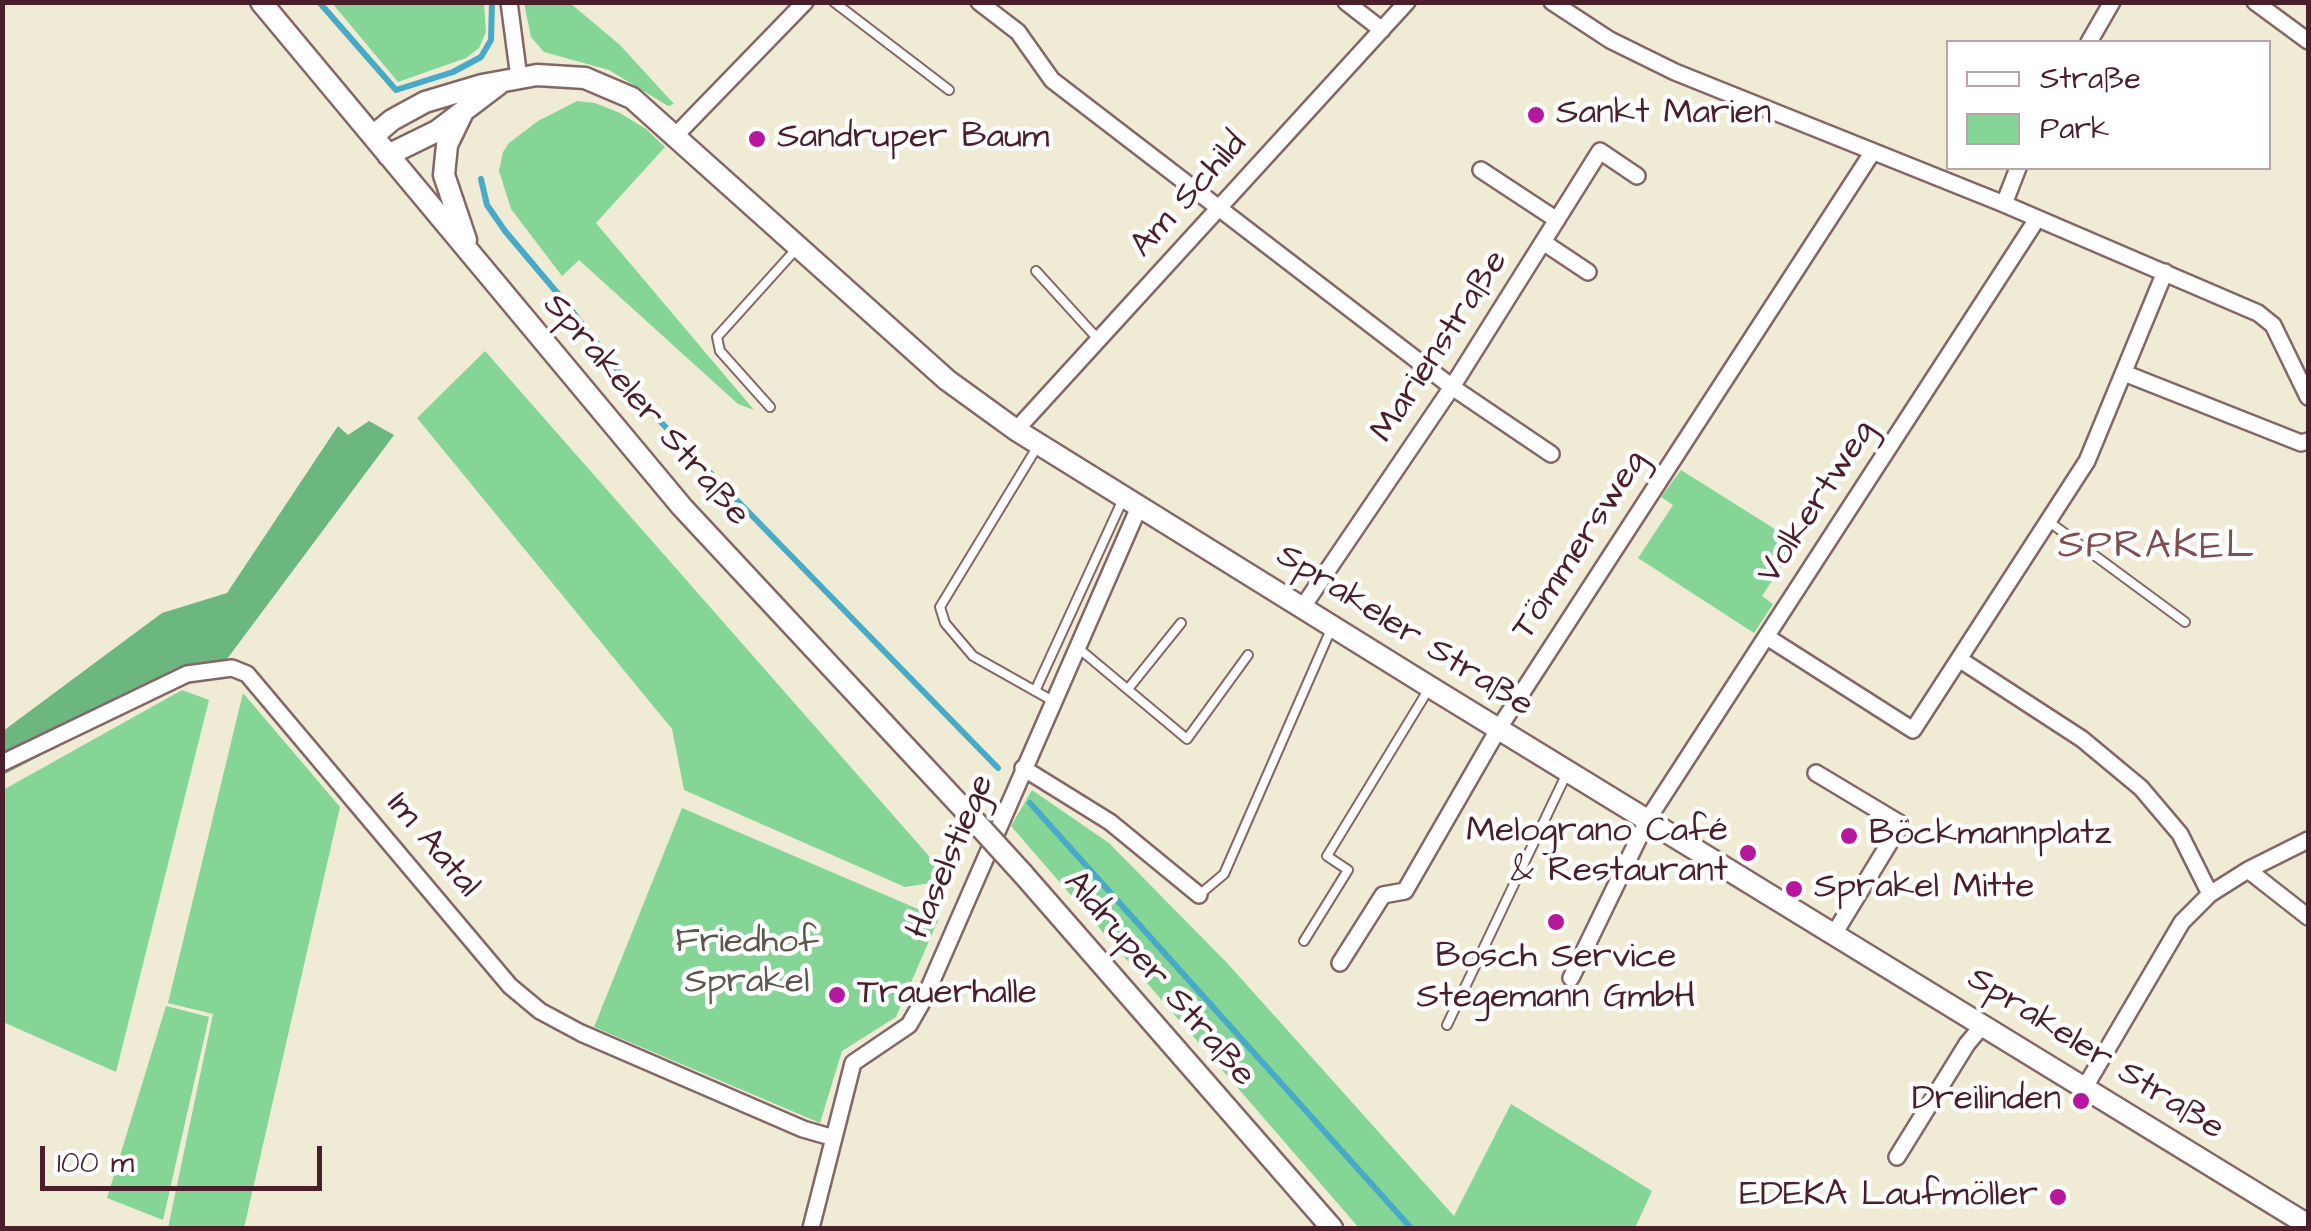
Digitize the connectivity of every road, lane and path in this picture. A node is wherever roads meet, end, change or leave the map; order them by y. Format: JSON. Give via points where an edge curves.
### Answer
{"nodes":[{"id":1,"x":262,"y":2,"type":"edge"},
{"id":2,"x":509,"y":2,"type":"edge"},
{"id":3,"x":805,"y":2,"type":"edge"},
{"id":4,"x":834,"y":2,"type":"edge"},
{"id":5,"x":979,"y":2,"type":"edge"},
{"id":6,"x":1346,"y":2,"type":"edge"},
{"id":7,"x":1408,"y":2,"type":"edge"},
{"id":8,"x":1552,"y":2,"type":"edge"},
{"id":9,"x":2112,"y":2,"type":"edge"},
{"id":10,"x":2255,"y":2,"type":"edge"},
{"id":11,"x":1382,"y":30,"type":"junction"},
{"id":12,"x":2091,"y":40,"type":"edge"},
{"id":13,"x":2308,"y":41,"type":"edge"},
{"id":14,"x":510,"y":81,"type":"junction"},
{"id":15,"x":949,"y":90,"type":"dead end"},
{"id":16,"x":462,"y":114,"type":"junction"},
{"id":17,"x":676,"y":134,"type":"junction"},
{"id":18,"x":372,"y":136,"type":"junction"},
{"id":19,"x":1872,"y":153,"type":"junction"},
{"id":20,"x":388,"y":156,"type":"junction"},
{"id":21,"x":1481,"y":170,"type":"dead end"},
{"id":22,"x":2017,"y":170,"type":"edge"},
{"id":23,"x":1637,"y":176,"type":"dead end"},
{"id":24,"x":2004,"y":204,"type":"junction"},
{"id":25,"x":1220,"y":208,"type":"junction"},
{"id":26,"x":2037,"y":219,"type":"junction"},
{"id":27,"x":1557,"y":220,"type":"junction"},
{"id":28,"x":1543,"y":242,"type":"junction"},
{"id":29,"x":798,"y":246,"type":"junction"},
{"id":30,"x":474,"y":260,"type":"junction"},
{"id":31,"x":1036,"y":272,"type":"dead end"},
{"id":32,"x":1588,"y":272,"type":"dead end"},
{"id":33,"x":2165,"y":272,"type":"junction"},
{"id":34,"x":1099,"y":340,"type":"junction"},
{"id":35,"x":2124,"y":373,"type":"junction"},
{"id":36,"x":1452,"y":387,"type":"junction"},
{"id":37,"x":2308,"y":397,"type":"edge"},
{"id":38,"x":770,"y":407,"type":"dead end"},
{"id":39,"x":1016,"y":430,"type":"junction"},
{"id":40,"x":2308,"y":442,"type":"edge"},
{"id":41,"x":1039,"y":444,"type":"junction"},
{"id":42,"x":1551,"y":454,"type":"dead end"},
{"id":43,"x":1131,"y":502,"type":"junction"},
{"id":44,"x":2048,"y":521,"type":"junction"},
{"id":45,"x":1302,"y":608,"type":"junction"},
{"id":46,"x":2185,"y":622,"type":"dead end"},
{"id":47,"x":1181,"y":623,"type":"dead end"},
{"id":48,"x":1332,"y":627,"type":"junction"},
{"id":49,"x":1767,"y":637,"type":"junction"},
{"id":50,"x":1077,"y":647,"type":"junction"},
{"id":51,"x":1248,"y":655,"type":"dead end"},
{"id":52,"x":1959,"y":658,"type":"junction"},
{"id":53,"x":1430,"y":688,"type":"junction"},
{"id":54,"x":1128,"y":689,"type":"junction"},
{"id":55,"x":1036,"y":691,"type":"junction"},
{"id":56,"x":1053,"y":701,"type":"junction"},
{"id":57,"x":1499,"y":728,"type":"junction"},
{"id":58,"x":2,"y":763,"type":"edge"},
{"id":59,"x":1023,"y":768,"type":"junction"},
{"id":60,"x":1568,"y":771,"type":"junction"},
{"id":61,"x":1816,"y":773,"type":"dead end"},
{"id":62,"x":932,"y":776,"type":"joint"},
{"id":63,"x":1648,"y":819,"type":"junction"},
{"id":64,"x":2308,"y":840,"type":"edge"},
{"id":65,"x":2248,"y":870,"type":"junction"},
{"id":66,"x":2210,"y":894,"type":"junction"},
{"id":67,"x":1199,"y":895,"type":"joint"},
{"id":68,"x":2308,"y":916,"type":"edge"},
{"id":69,"x":1834,"y":934,"type":"junction"},
{"id":70,"x":1304,"y":941,"type":"dead end"},
{"id":71,"x":1340,"y":962,"type":"dead end"},
{"id":72,"x":1572,"y":978,"type":"dead end"},
{"id":73,"x":1447,"y":1024,"type":"dead end"},
{"id":74,"x":1984,"y":1024,"type":"junction"},
{"id":75,"x":2086,"y":1087,"type":"junction"},
{"id":76,"x":834,"y":1138,"type":"junction"},
{"id":77,"x":1896,"y":1157,"type":"dead end"},
{"id":78,"x":2308,"y":1225,"type":"edge"},
{"id":79,"x":811,"y":1228,"type":"edge"},
{"id":80,"x":1332,"y":1228,"type":"edge"}],
"edges":[{"from":1,"to":18,"type":"street","name":"Sprakeler Straße"},
{"from":2,"to":14,"type":"street"},
{"from":3,"to":17,"type":"street"},
{"from":4,"to":15,"type":"lane"},
{"from":5,"to":25,"type":"street","via":[[1018,32],[1052,80]]},
{"from":6,"to":11,"type":"street"},
{"from":7,"to":11,"type":"street","name":"Am Schild"},
{"from":8,"to":19,"type":"street","via":[[1675,72]]},
{"from":9,"to":12,"type":"street"},
{"from":10,"to":13,"type":"street"},
{"from":11,"to":25,"type":"street","name":"Am Schild"},
{"from":14,"to":16,"type":"street"},
{"from":14,"to":17,"type":"street","name":"Sprakeler Straße","via":[[567,76],[604,84]]},
{"from":14,"to":18,"type":"street","name":"Sprakeler Straße","via":[[424,102]]},
{"from":16,"to":20,"type":"street"},
{"from":16,"to":30,"type":"street","name":"Sprakeler Straße","via":[[444,174]]},
{"from":17,"to":29,"type":"street","name":"Sprakeler Straße"},
{"from":18,"to":20,"type":"street","name":"Sprakeler Straße"},
{"from":19,"to":24,"type":"street"},
{"from":19,"to":57,"type":"street","name":"Tömmersweg"},
{"from":20,"to":30,"type":"street","name":"Sprakeler Straße"},
{"from":21,"to":27,"type":"street"},
{"from":22,"to":24,"type":"street"},
{"from":23,"to":27,"type":"street","name":"Marienstraße","via":[[1600,151]]},
{"from":24,"to":26,"type":"street"},
{"from":25,"to":34,"type":"street","name":"Am Schild"},
{"from":25,"to":36,"type":"street"},
{"from":26,"to":33,"type":"street"},
{"from":26,"to":49,"type":"street","name":"Volkertweg"},
{"from":27,"to":28,"type":"street","name":"Marienstraße"},
{"from":28,"to":32,"type":"street"},
{"from":28,"to":36,"type":"street","name":"Marienstraße"},
{"from":29,"to":38,"type":"lane","via":[[717,336],[720,350]]},
{"from":29,"to":39,"type":"street","name":"Sprakeler Straße","via":[[947,380]]},
{"from":30,"to":62,"type":"street","name":"Sprakeler Straße","via":[[682,507]]},
{"from":31,"to":34,"type":"lane"},
{"from":33,"to":35,"type":"street"},
{"from":33,"to":37,"type":"street","via":[[2273,325]]},
{"from":34,"to":39,"type":"street","name":"Am Schild"},
{"from":35,"to":40,"type":"street"},
{"from":35,"to":44,"type":"street","via":[[2086,461]]},
{"from":36,"to":42,"type":"street"},
{"from":36,"to":45,"type":"street","name":"Marienstraße"},
{"from":39,"to":41,"type":"street","name":"Sprakeler Straße"},
{"from":41,"to":43,"type":"street","name":"Sprakeler Straße"},
{"from":41,"to":55,"type":"lane","via":[[940,608],[973,656]]},
{"from":43,"to":45,"type":"street","name":"Sprakeler Straße"},
{"from":43,"to":50,"type":"street","name":"Haselstiege"},
{"from":43,"to":55,"type":"lane"},
{"from":44,"to":46,"type":"lane"},
{"from":44,"to":52,"type":"street"},
{"from":45,"to":48,"type":"street","name":"Sprakeler Straße"},
{"from":47,"to":54,"type":"lane"},
{"from":48,"to":53,"type":"street","name":"Sprakeler Straße"},
{"from":48,"to":67,"type":"lane","via":[[1224,874]]},
{"from":49,"to":52,"type":"street","via":[[1912,730]]},
{"from":49,"to":63,"type":"street","name":"Volkertweg"},
{"from":50,"to":54,"type":"lane"},
{"from":50,"to":56,"type":"street","name":"Haselstiege"},
{"from":51,"to":54,"type":"lane","via":[[1187,738]]},
{"from":52,"to":66,"type":"street","via":[[2082,739],[2164,812]]},
{"from":53,"to":57,"type":"street","name":"Sprakeler Straße"},
{"from":53,"to":70,"type":"lane","via":[[1327,856],[1348,870]]},
{"from":55,"to":56,"type":"lane"},
{"from":56,"to":59,"type":"street","name":"Haselstiege"},
{"from":57,"to":60,"type":"street","name":"Sprakeler Straße"},
{"from":57,"to":71,"type":"street","name":"Tömmersweg","via":[[1405,892],[1382,895]]},
{"from":58,"to":76,"type":"street","name":"Im Aatal","via":[[187,674],[232,668],[247,674],[510,986],[540,1012]]},
{"from":59,"to":67,"type":"street","name":"Haselstiege","via":[[1110,822]]},
{"from":59,"to":76,"type":"street","name":"Haselstiege","via":[[924,1000],[908,1025],[854,1063]]},
{"from":60,"to":63,"type":"street","name":"Sprakeler Straße"},
{"from":60,"to":73,"type":"lane"},
{"from":61,"to":69,"type":"street","via":[[1901,824]]},
{"from":62,"to":80,"type":"street","name":"Aldruper Straße","bridge":true},
{"from":63,"to":69,"type":"street","name":"Sprakeler Straße"},
{"from":63,"to":72,"type":"street","name":"Volkertweg"},
{"from":64,"to":65,"type":"street"},
{"from":65,"to":66,"type":"street"},
{"from":65,"to":68,"type":"street"},
{"from":66,"to":75,"type":"street","via":[[2182,922]]},
{"from":69,"to":74,"type":"street","name":"Sprakeler Straße"},
{"from":74,"to":75,"type":"street","name":"Sprakeler Straße"},
{"from":74,"to":77,"type":"street"},
{"from":75,"to":78,"type":"street","name":"Sprakeler Straße"},
{"from":76,"to":79,"type":"street","name":"Haselstiege"}]}
